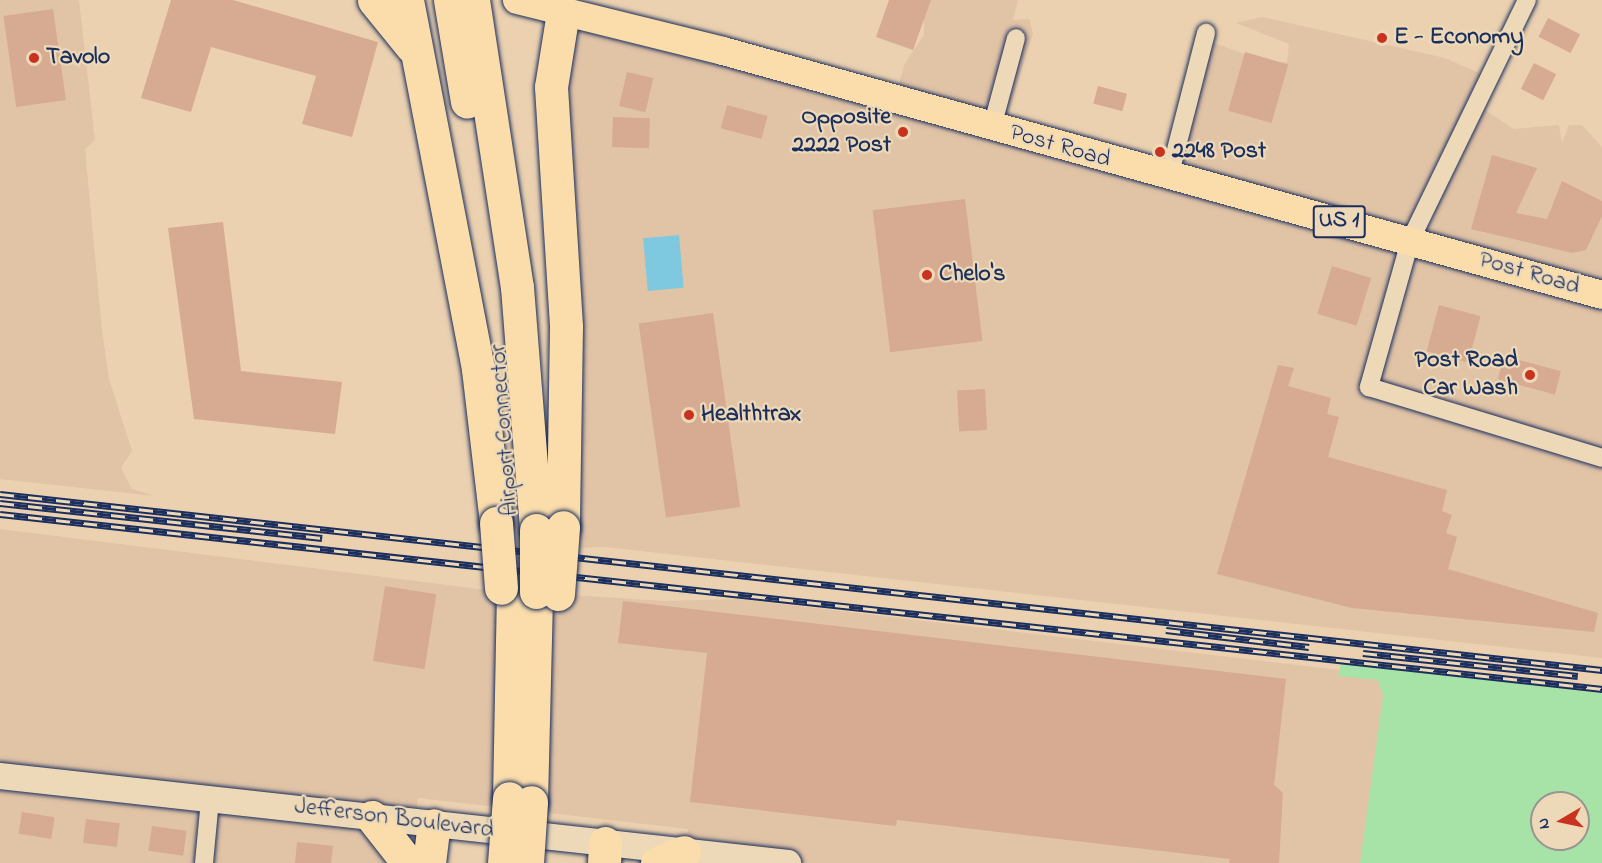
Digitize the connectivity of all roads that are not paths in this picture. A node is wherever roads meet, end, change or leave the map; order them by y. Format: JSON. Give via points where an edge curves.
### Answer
{"nodes":[{"id":1,"x":374,"y":0,"type":"edge"},
{"id":2,"x":407,"y":0,"type":"edge"},
{"id":3,"x":517,"y":0,"type":"edge"},
{"id":4,"x":1527,"y":0,"type":"edge"},
{"id":5,"x":563,"y":12,"type":"junction"},
{"id":6,"x":464,"y":14,"type":"edge"},
{"id":7,"x":1206,"y":33,"type":"dead end"},
{"id":8,"x":1016,"y":38,"type":"dead end"},
{"id":9,"x":416,"y":54,"type":"junction"},
{"id":10,"x":992,"y":127,"type":"junction"},
{"id":11,"x":1169,"y":177,"type":"junction"},
{"id":12,"x":1410,"y":241,"type":"junction"},
{"id":13,"x":1602,"y":295,"type":"edge"},
{"id":14,"x":1602,"y":458,"type":"edge"},
{"id":15,"x":526,"y":526,"type":"junction"},
{"id":16,"x":527,"y":591,"type":"junction"},
{"id":17,"x":0,"y":776,"type":"edge"},
{"id":18,"x":524,"y":795,"type":"junction"},
{"id":19,"x":210,"y":798,"type":"junction"},
{"id":20,"x":372,"y":817,"type":"junction"},
{"id":21,"x":434,"y":825,"type":"junction"},
{"id":22,"x":604,"y":853,"type":"edge"},
{"id":23,"x":671,"y":857,"type":"edge"},
{"id":24,"x":204,"y":863,"type":"edge"},
{"id":25,"x":408,"y":863,"type":"edge"},
{"id":26,"x":429,"y":863,"type":"edge"},
{"id":27,"x":504,"y":863,"type":"edge"},
{"id":28,"x":527,"y":863,"type":"edge"},
{"id":29,"x":788,"y":863,"type":"edge"}],
"edges":[{"from":1,"to":9,"type":"highway"},
{"from":2,"to":9,"type":"highway"},
{"from":3,"to":5,"type":"main road","name":"Post Road","number":"US 1"},
{"from":4,"to":12,"type":"street"},
{"from":5,"to":10,"type":"main road","name":"Post Road","number":"US 1","via":[[723,51]]},
{"from":5,"to":15,"type":"highway","via":[[551,87],[566,327]]},
{"from":6,"to":15,"type":"highway","name":"Airport Connector"},
{"from":7,"to":11,"type":"street"},
{"from":8,"to":10,"type":"street"},
{"from":9,"to":15,"type":"highway","via":[[478,369]]},
{"from":10,"to":11,"type":"main road","name":"Post Road","number":"US 1"},
{"from":11,"to":12,"type":"main road","name":"Post Road","number":"US 1"},
{"from":12,"to":13,"type":"main road","name":"Post Road","number":"US 1"},
{"from":12,"to":14,"type":"street","via":[[1369,387]]},
{"from":15,"to":16,"type":"highway","bridge":true},
{"from":15,"to":16,"type":"highway","name":"Airport Connector"},
{"from":16,"to":18,"type":"highway","name":"Airport Connector","via":[[513,692]]},
{"from":16,"to":18,"type":"highway","via":[[551,682]]},
{"from":17,"to":19,"type":"main road","name":"Jefferson Boulevard"},
{"from":18,"to":27,"type":"highway","name":"Airport Connector","bridge":true},
{"from":18,"to":28,"type":"highway","name":"Airport Connector","bridge":true},
{"from":19,"to":20,"type":"main road","name":"Jefferson Boulevard"},
{"from":19,"to":24,"type":"street"},
{"from":20,"to":21,"type":"main road","name":"Jefferson Boulevard"},
{"from":20,"to":25,"type":"highway"},
{"from":21,"to":22,"type":"main road","name":"Jefferson Boulevard"},
{"from":21,"to":26,"type":"highway"},
{"from":22,"to":23,"type":"main road","name":"Jefferson Boulevard"},
{"from":23,"to":29,"type":"main road","name":"Jefferson Boulevard"}]}
